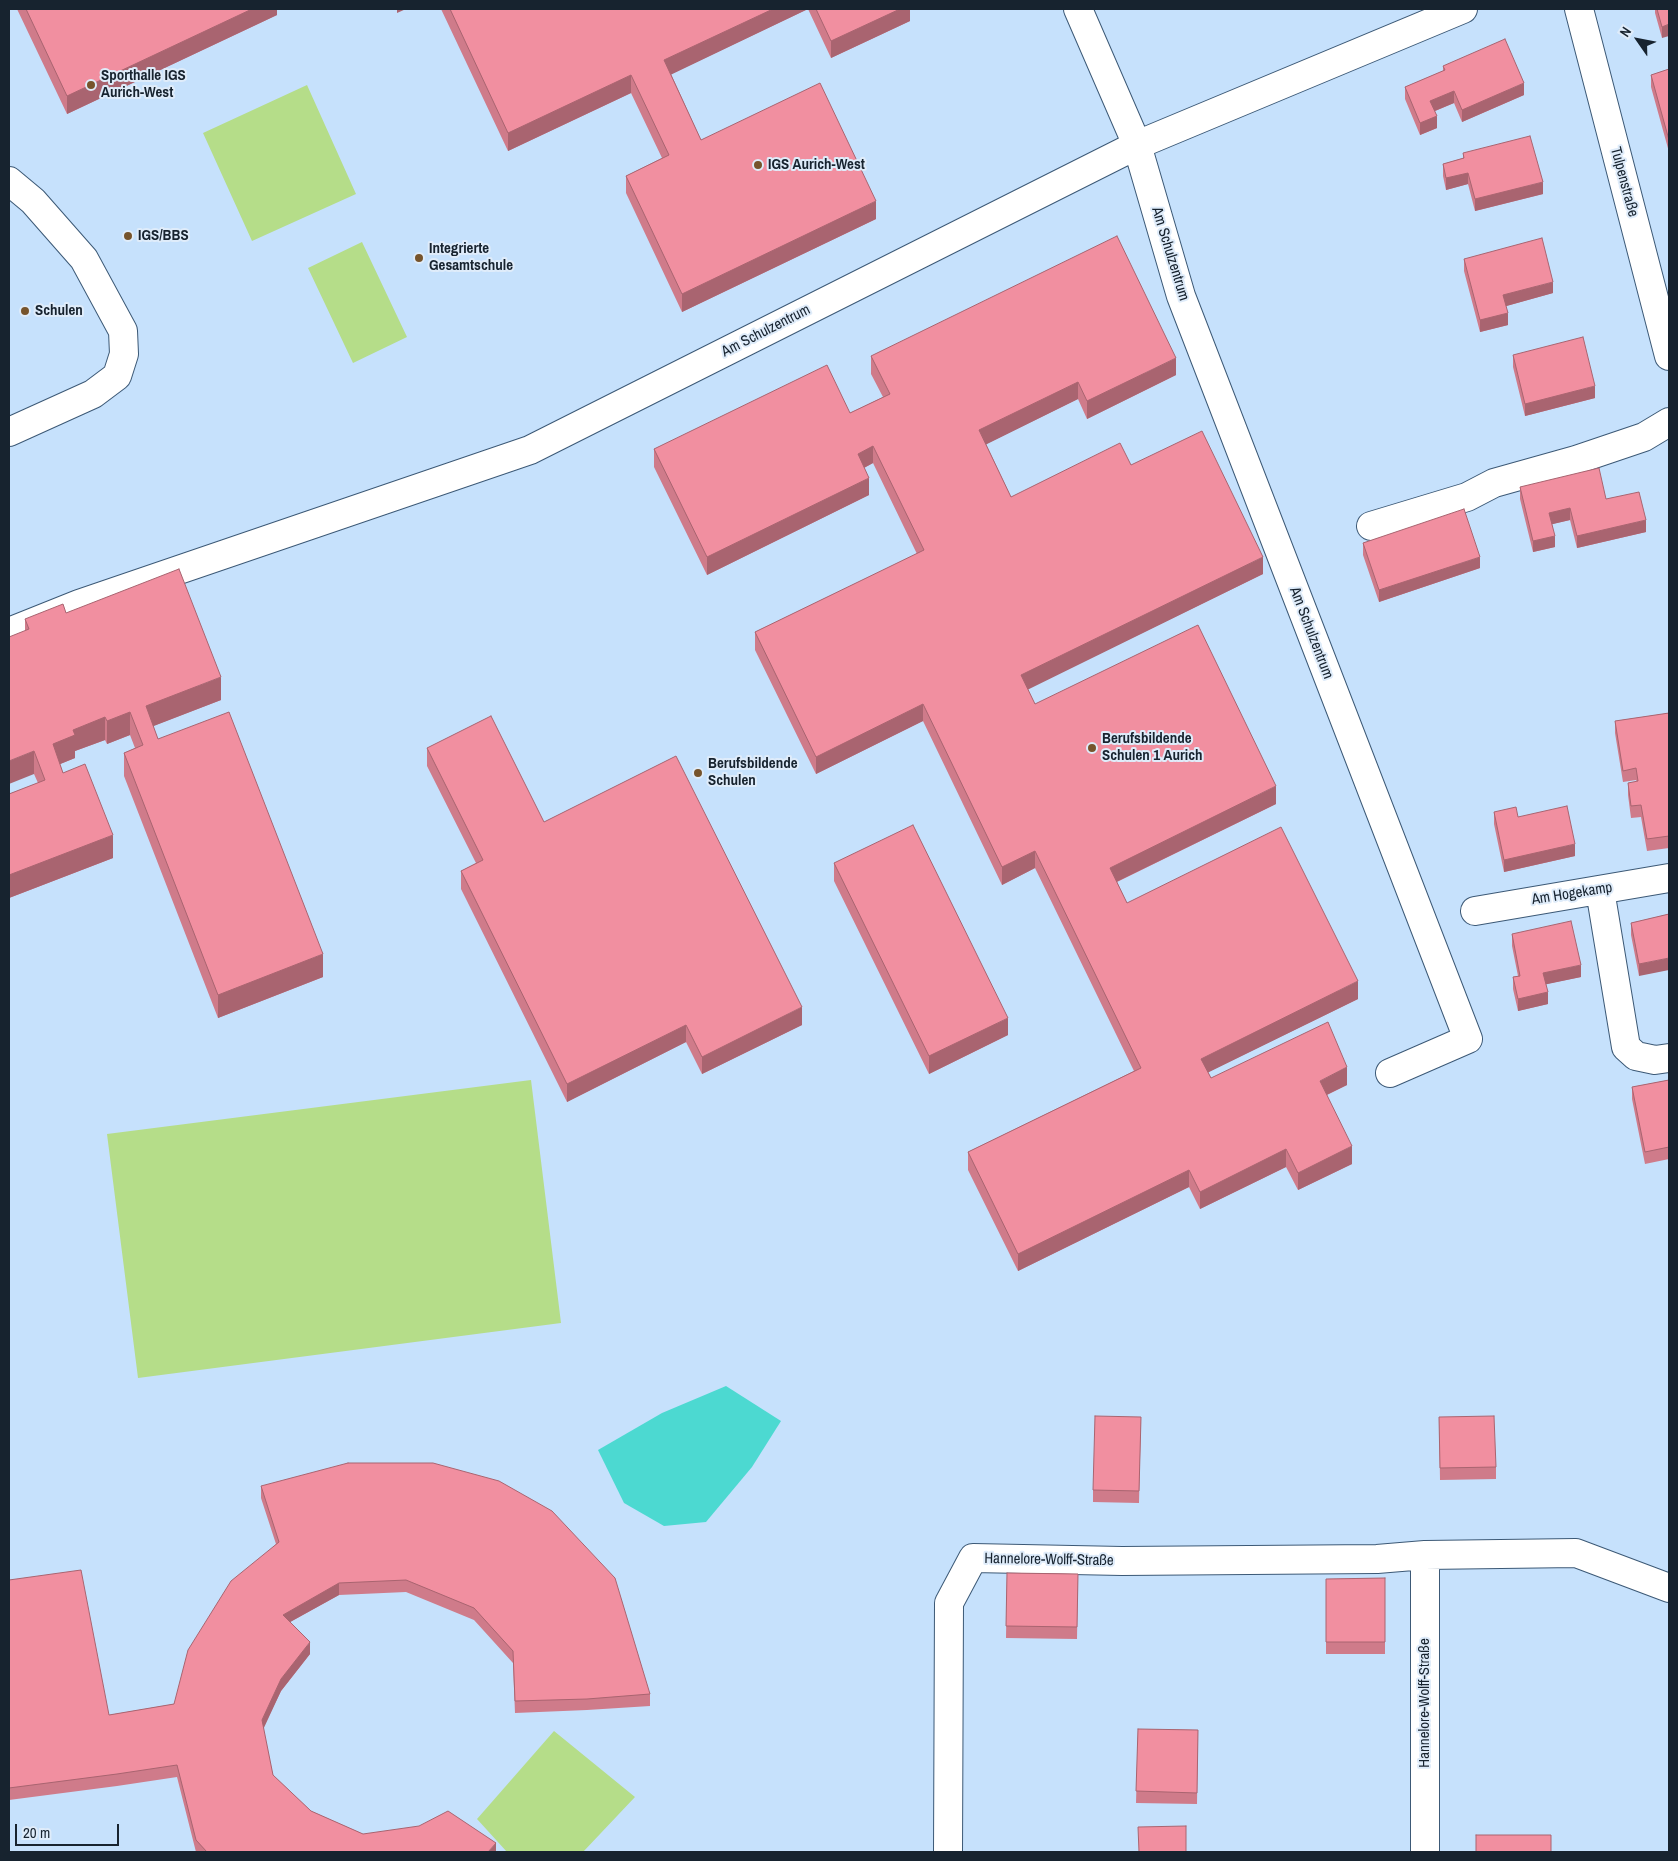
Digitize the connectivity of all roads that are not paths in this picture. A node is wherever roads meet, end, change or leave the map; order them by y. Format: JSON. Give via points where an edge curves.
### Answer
{"nodes":[{"id":1,"x":1078,"y":9,"type":"edge"},
{"id":2,"x":1463,"y":9,"type":"edge"},
{"id":3,"x":1579,"y":9,"type":"edge"},
{"id":4,"x":1137,"y":145,"type":"junction"},
{"id":5,"x":9,"y":181,"type":"edge"},
{"id":6,"x":1669,"y":356,"type":"edge"},
{"id":7,"x":1669,"y":422,"type":"edge"},
{"id":8,"x":9,"y":432,"type":"edge"},
{"id":9,"x":1371,"y":526,"type":"dead end"},
{"id":10,"x":9,"y":632,"type":"edge"},
{"id":11,"x":1669,"y":878,"type":"edge"},
{"id":12,"x":1600,"y":890,"type":"junction"},
{"id":13,"x":1475,"y":910,"type":"dead end"},
{"id":14,"x":1669,"y":1058,"type":"edge"},
{"id":15,"x":1390,"y":1073,"type":"dead end"},
{"id":16,"x":1425,"y":1555,"type":"junction"},
{"id":17,"x":1669,"y":1588,"type":"edge"},
{"id":18,"x":948,"y":1852,"type":"edge"},
{"id":19,"x":1425,"y":1852,"type":"edge"}],
"edges":[{"from":1,"to":4,"type":"street","name":"Am Schulzentrum"},
{"from":2,"to":4,"type":"street","name":"Am Schulzentrum"},
{"from":3,"to":6,"type":"street","name":"Tulpenstraße"},
{"from":4,"to":10,"type":"street","name":"Am Schulzentrum","via":[[530,450],[79,604]]},
{"from":4,"to":15,"type":"street","name":"Am Schulzentrum","via":[[1181,296],[1468,1039]]},
{"from":5,"to":8,"type":"street","via":[[33,201],[84,260],[123,331],[124,354],[117,376],[93,394]]},
{"from":7,"to":9,"type":"street","via":[[1644,437],[1494,483],[1467,497]]},
{"from":11,"to":12,"type":"street","name":"Am Hogekamp"},
{"from":12,"to":13,"type":"street","name":"Am Hogekamp"},
{"from":12,"to":14,"type":"street","via":[[1626,1047],[1636,1056],[1655,1060]]},
{"from":16,"to":17,"type":"street","name":"Hannelore-Wolff-Straße","via":[[1576,1553]]},
{"from":16,"to":18,"type":"street","name":"Hannelore-Wolff-Straße","via":[[1377,1559],[1142,1561],[974,1558],[949,1603]]},
{"from":16,"to":19,"type":"street","name":"Hannelore-Wolff-Straße"}]}
